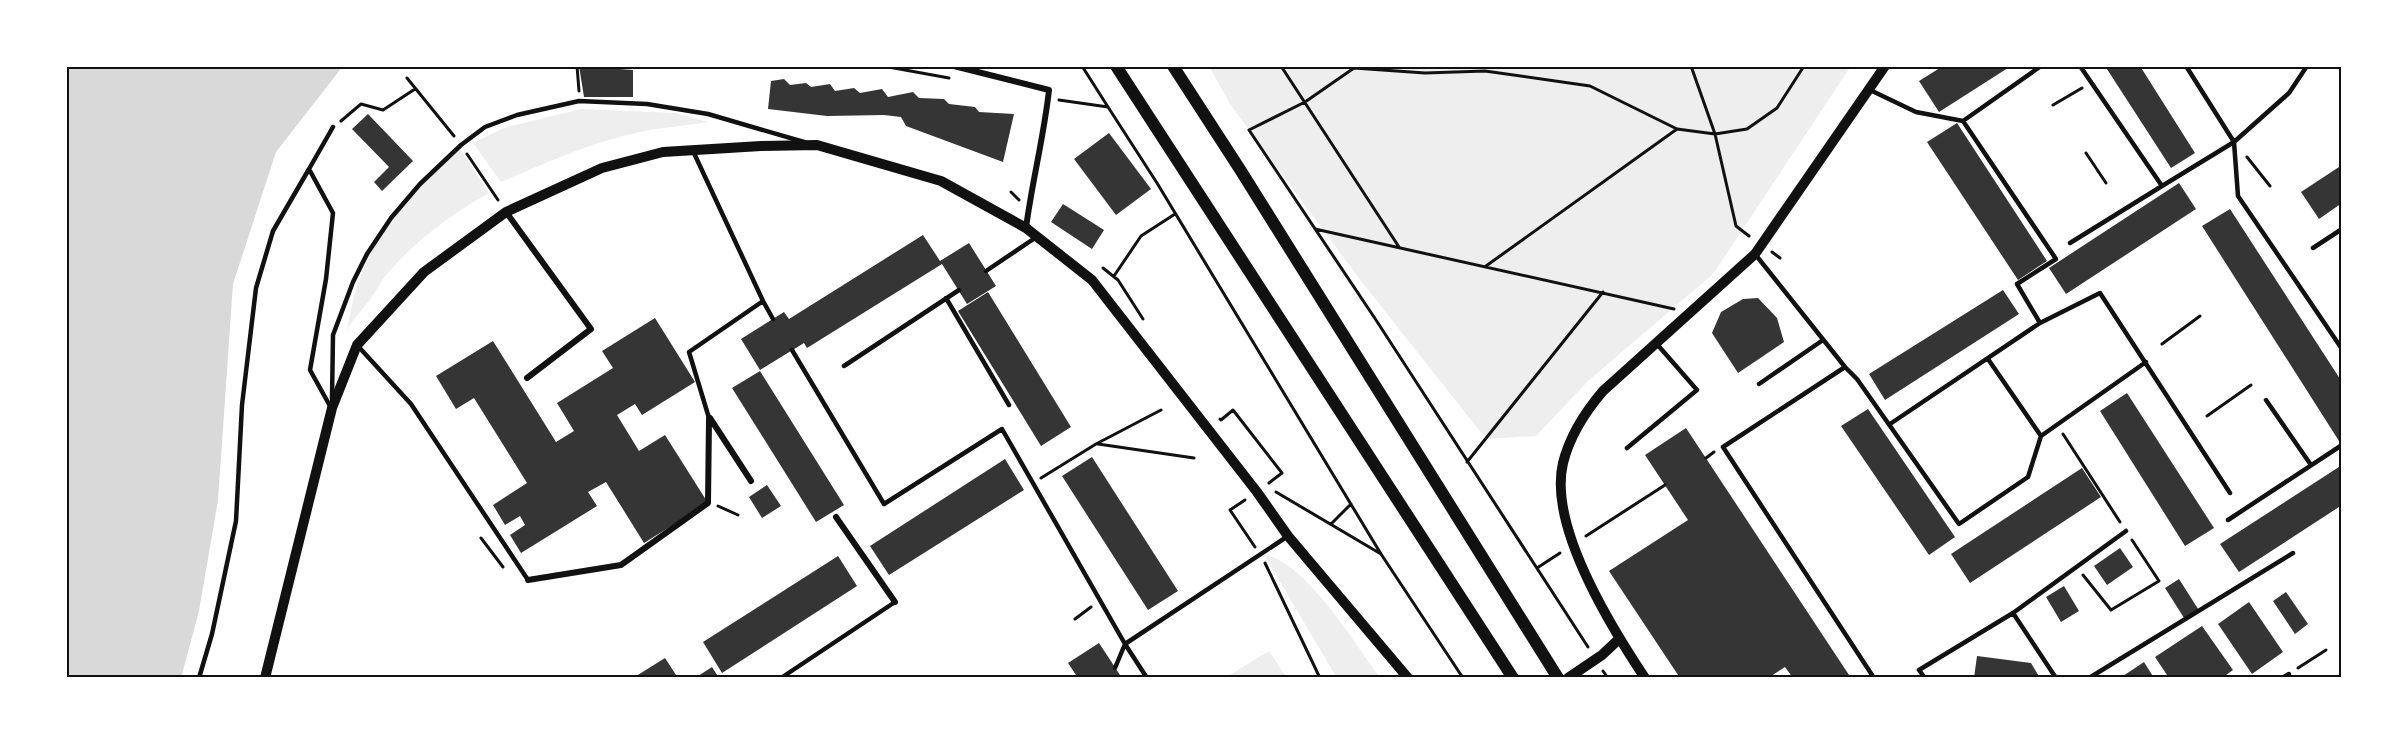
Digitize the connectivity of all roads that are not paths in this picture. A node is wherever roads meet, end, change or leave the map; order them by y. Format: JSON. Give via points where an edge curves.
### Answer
{"nodes":[{"id":1,"x":954,"y":66,"type":"edge"},
{"id":2,"x":1116,"y":66,"type":"edge"},
{"id":3,"x":1173,"y":66,"type":"edge"},
{"id":4,"x":1885,"y":66,"type":"edge"},
{"id":5,"x":2041,"y":66,"type":"edge"},
{"id":6,"x":2080,"y":66,"type":"edge"},
{"id":7,"x":2186,"y":66,"type":"edge"},
{"id":8,"x":2307,"y":66,"type":"edge"},
{"id":9,"x":1870,"y":90,"type":"junction"},
{"id":10,"x":1963,"y":121,"type":"junction"},
{"id":11,"x":333,"y":127,"type":"road end"},
{"id":12,"x":2234,"y":142,"type":"junction"},
{"id":13,"x":817,"y":145,"type":"junction"},
{"id":14,"x":693,"y":150,"type":"junction"},
{"id":15,"x":309,"y":169,"type":"junction"},
{"id":16,"x":2162,"y":186,"type":"junction"},
{"id":17,"x":506,"y":212,"type":"junction"},
{"id":18,"x":1026,"y":228,"type":"junction"},
{"id":19,"x":2342,"y":229,"type":"edge"},
{"id":20,"x":1037,"y":236,"type":"junction"},
{"id":21,"x":2070,"y":243,"type":"dead end"},
{"id":22,"x":2313,"y":248,"type":"dead end"},
{"id":23,"x":1755,"y":254,"type":"junction"},
{"id":24,"x":986,"y":271,"type":"dead end"},
{"id":25,"x":958,"y":290,"type":"dead end"},
{"id":26,"x":946,"y":298,"type":"junction"},
{"id":27,"x":763,"y":301,"type":"junction"},
{"id":28,"x":774,"y":319,"type":"dead end"},
{"id":29,"x":2040,"y":323,"type":"junction"},
{"id":30,"x":1823,"y":340,"type":"junction"},
{"id":31,"x":1656,"y":343,"type":"junction"},
{"id":32,"x":357,"y":345,"type":"junction"},
{"id":33,"x":792,"y":350,"type":"dead end"},
{"id":34,"x":2342,"y":350,"type":"edge"},
{"id":35,"x":1988,"y":359,"type":"junction"},
{"id":36,"x":2146,"y":362,"type":"junction"},
{"id":37,"x":844,"y":366,"type":"dead end"},
{"id":38,"x":1845,"y":367,"type":"junction"},
{"id":39,"x":527,"y":378,"type":"dead end"},
{"id":40,"x":1759,"y":384,"type":"dead end"},
{"id":41,"x":2266,"y":400,"type":"dead end"},
{"id":42,"x":1009,"y":405,"type":"dead end"},
{"id":43,"x":332,"y":408,"type":"junction"},
{"id":44,"x":709,"y":418,"type":"junction"},
{"id":45,"x":1890,"y":424,"type":"junction"},
{"id":46,"x":2042,"y":436,"type":"junction"},
{"id":47,"x":2342,"y":445,"type":"edge"},
{"id":48,"x":1627,"y":448,"type":"dead end"},
{"id":49,"x":2311,"y":465,"type":"junction"},
{"id":50,"x":751,"y":481,"type":"dead end"},
{"id":51,"x":2230,"y":493,"type":"dead end"},
{"id":52,"x":836,"y":517,"type":"dead end"},
{"id":53,"x":2228,"y":520,"type":"dead end"},
{"id":54,"x":2126,"y":531,"type":"road end"},
{"id":55,"x":1288,"y":536,"type":"junction"},
{"id":56,"x":2293,"y":553,"type":"dead end"},
{"id":57,"x":528,"y":580,"type":"joint"},
{"id":58,"x":895,"y":602,"type":"joint"},
{"id":59,"x":2013,"y":613,"type":"junction"},
{"id":60,"x":1619,"y":639,"type":"junction"},
{"id":61,"x":1125,"y":644,"type":"junction"},
{"id":62,"x":1115,"y":668,"type":"dead end"},
{"id":63,"x":2289,"y":674,"type":"road end"},
{"id":64,"x":199,"y":678,"type":"edge"},
{"id":65,"x":266,"y":678,"type":"edge"},
{"id":66,"x":781,"y":678,"type":"edge"},
{"id":67,"x":1147,"y":678,"type":"edge"},
{"id":68,"x":1408,"y":678,"type":"edge"},
{"id":69,"x":1513,"y":678,"type":"edge"},
{"id":70,"x":1558,"y":678,"type":"edge"},
{"id":71,"x":1568,"y":678,"type":"edge"},
{"id":72,"x":1645,"y":678,"type":"edge"},
{"id":73,"x":1874,"y":678,"type":"edge"},
{"id":74,"x":1925,"y":678,"type":"edge"},
{"id":75,"x":2056,"y":678,"type":"edge"},
{"id":76,"x":2089,"y":678,"type":"edge"},
{"id":77,"x":2282,"y":678,"type":"edge"}],
"edges":[{"from":1,"to":18,"type":"street","via":[[1049,90]]},
{"from":2,"to":69,"type":"main road"},
{"from":3,"to":70,"type":"main road"},
{"from":4,"to":9,"type":"street"},
{"from":5,"to":10,"type":"lane"},
{"from":6,"to":16,"type":"lane"},
{"from":7,"to":12,"type":"lane"},
{"from":8,"to":12,"type":"lane","via":[[2289,93]]},
{"from":9,"to":10,"type":"lane","via":[[1916,112]]},
{"from":9,"to":23,"type":"street"},
{"from":10,"to":29,"type":"lane","via":[[2056,259],[2017,284]]},
{"from":11,"to":15,"type":"lane"},
{"from":12,"to":16,"type":"lane"},
{"from":12,"to":34,"type":"lane","via":[[2238,196]]},
{"from":13,"to":14,"type":"street"},
{"from":13,"to":18,"type":"street","via":[[941,181]]},
{"from":13,"to":43,"type":"lane","via":[[708,114],[647,104],[579,101],[517,115],[485,127],[420,184],[367,254],[333,335]]},
{"from":14,"to":17,"type":"street","via":[[663,152],[603,168]]},
{"from":14,"to":27,"type":"lane"},
{"from":15,"to":43,"type":"lane","via":[[333,213],[310,370]]},
{"from":15,"to":64,"type":"lane","via":[[273,231],[256,288],[242,405],[236,521]]},
{"from":16,"to":21,"type":"lane"},
{"from":17,"to":32,"type":"street","via":[[424,272]]},
{"from":17,"to":39,"type":"street","via":[[591,329]]},
{"from":18,"to":20,"type":"street"},
{"from":19,"to":22,"type":"lane"},
{"from":20,"to":24,"type":"lane"},
{"from":20,"to":55,"type":"street","via":[[1092,280]]},
{"from":23,"to":30,"type":"lane"},
{"from":23,"to":31,"type":"street"},
{"from":25,"to":26,"type":"lane"},
{"from":26,"to":37,"type":"lane"},
{"from":26,"to":42,"type":"lane"},
{"from":27,"to":28,"type":"lane"},
{"from":27,"to":44,"type":"lane","via":[[690,352]]},
{"from":29,"to":35,"type":"lane"},
{"from":29,"to":36,"type":"lane","via":[[2100,293]]},
{"from":30,"to":38,"type":"lane"},
{"from":30,"to":40,"type":"lane"},
{"from":31,"to":48,"type":"lane","via":[[1697,390]]},
{"from":31,"to":60,"type":"street","via":[[1587,410],[1563,464],[1561,488],[1569,535]]},
{"from":32,"to":43,"type":"street"},
{"from":32,"to":57,"type":"lane","via":[[411,404]]},
{"from":33,"to":61,"type":"lane","via":[[884,504],[1002,429]]},
{"from":35,"to":45,"type":"lane"},
{"from":35,"to":46,"type":"lane"},
{"from":36,"to":46,"type":"lane"},
{"from":36,"to":51,"type":"lane"},
{"from":38,"to":45,"type":"lane"},
{"from":38,"to":73,"type":"lane","via":[[1722,447]]},
{"from":41,"to":49,"type":"lane"},
{"from":43,"to":65,"type":"street"},
{"from":44,"to":50,"type":"street"},
{"from":44,"to":57,"type":"street","via":[[708,503],[621,565]]},
{"from":45,"to":46,"type":"lane","via":[[1959,524],[2028,477]]},
{"from":47,"to":49,"type":"lane"},
{"from":49,"to":53,"type":"lane"},
{"from":52,"to":58,"type":"street"},
{"from":54,"to":59,"type":"lane"},
{"from":55,"to":61,"type":"lane"},
{"from":55,"to":68,"type":"street"},
{"from":56,"to":76,"type":"lane"},
{"from":58,"to":66,"type":"lane"},
{"from":59,"to":74,"type":"lane","via":[[1919,670]]},
{"from":59,"to":75,"type":"lane"},
{"from":60,"to":71,"type":"street"},
{"from":60,"to":72,"type":"street"},
{"from":61,"to":62,"type":"lane"},
{"from":61,"to":67,"type":"lane"},
{"from":63,"to":77,"type":"lane"}]}
